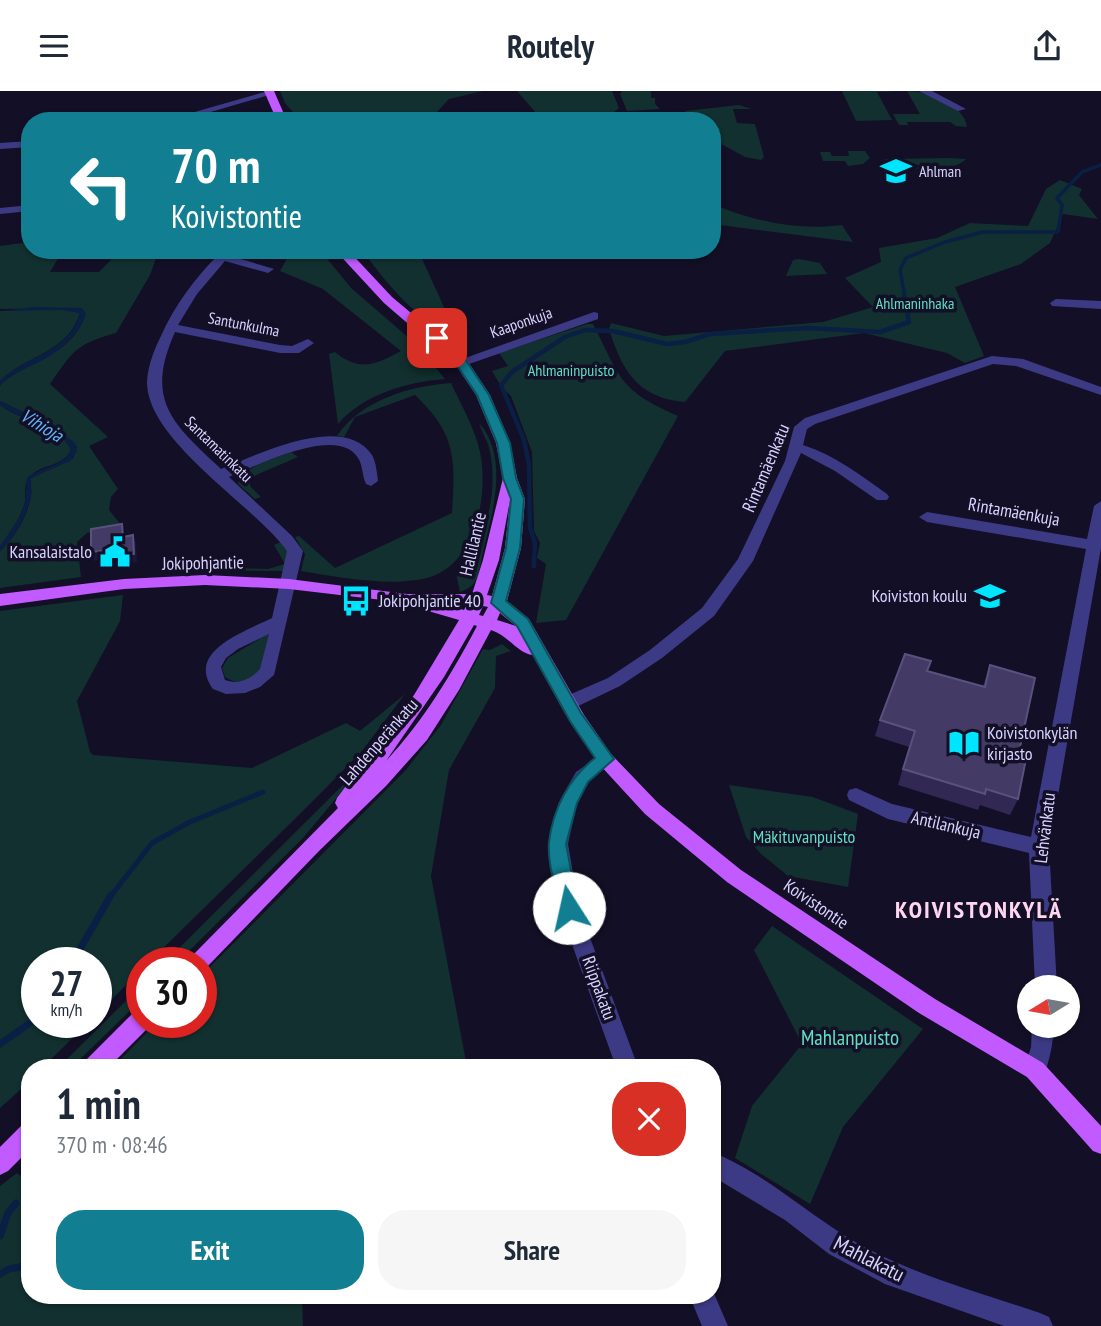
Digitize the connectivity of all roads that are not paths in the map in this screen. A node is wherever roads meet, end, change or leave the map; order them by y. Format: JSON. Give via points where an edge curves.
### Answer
{"nodes":[{"id":1,"x":924,"y":91,"type":"edge"},
{"id":2,"x":270,"y":92,"type":"edge"},
{"id":3,"x":961,"y":109,"type":"dead end"},
{"id":4,"x":200,"y":112,"type":"edge"},
{"id":5,"x":278,"y":112,"type":"edge"},
{"id":6,"x":21,"y":145,"type":"edge"},
{"id":7,"x":0,"y":146,"type":"edge"},
{"id":8,"x":21,"y":209,"type":"edge"},
{"id":9,"x":0,"y":211,"type":"edge"},
{"id":10,"x":221,"y":259,"type":"edge"},
{"id":11,"x":242,"y":259,"type":"edge"},
{"id":12,"x":349,"y":259,"type":"edge"},
{"id":13,"x":268,"y":269,"type":"dead end"},
{"id":14,"x":1056,"y":303,"type":"dead end"},
{"id":15,"x":1101,"y":305,"type":"edge"},
{"id":16,"x":594,"y":316,"type":"dead end"},
{"id":17,"x":172,"y":328,"type":"junction"},
{"id":18,"x":308,"y":343,"type":"dead end"},
{"id":19,"x":461,"y":362,"type":"junction"},
{"id":20,"x":1101,"y":391,"type":"edge"},
{"id":21,"x":796,"y":447,"type":"junction"},
{"id":22,"x":220,"y":475,"type":"junction"},
{"id":23,"x":510,"y":478,"type":"junction"},
{"id":24,"x":371,"y":481,"type":"dead end"},
{"id":25,"x":882,"y":497,"type":"dead end"},
{"id":26,"x":1101,"y":506,"type":"edge"},
{"id":27,"x":927,"y":517,"type":"dead end"},
{"id":28,"x":1094,"y":545,"type":"junction"},
{"id":29,"x":289,"y":584,"type":"junction"},
{"id":30,"x":8,"y":599,"type":"edge"},
{"id":31,"x":407,"y":599,"type":"junction"},
{"id":32,"x":477,"y":599,"type":"junction"},
{"id":33,"x":498,"y":603,"type":"junction"},
{"id":34,"x":468,"y":617,"type":"junction"},
{"id":35,"x":279,"y":622,"type":"dead end"},
{"id":36,"x":487,"y":622,"type":"junction"},
{"id":37,"x":544,"y":661,"type":"junction"},
{"id":38,"x":568,"y":703,"type":"junction"},
{"id":39,"x":605,"y":759,"type":"junction"},
{"id":40,"x":856,"y":795,"type":"dead end"},
{"id":41,"x":312,"y":845,"type":"junction"},
{"id":42,"x":1040,"y":847,"type":"junction"},
{"id":43,"x":213,"y":947,"type":"edge"},
{"id":44,"x":1046,"y":975,"type":"edge"},
{"id":45,"x":126,"y":1035,"type":"edge"},
{"id":46,"x":1042,"y":1038,"type":"edge"},
{"id":47,"x":102,"y":1059,"type":"edge"},
{"id":48,"x":623,"y":1059,"type":"edge"},
{"id":49,"x":1035,"y":1070,"type":"junction"},
{"id":50,"x":21,"y":1142,"type":"edge"},
{"id":51,"x":1101,"y":1143,"type":"edge"},
{"id":52,"x":0,"y":1163,"type":"edge"},
{"id":53,"x":721,"y":1169,"type":"edge"},
{"id":54,"x":706,"y":1304,"type":"edge"},
{"id":55,"x":715,"y":1326,"type":"edge"},
{"id":56,"x":1040,"y":1326,"type":"edge"}],
"edges":[{"from":1,"to":3,"type":"street"},
{"from":2,"to":4,"type":"street"},
{"from":2,"to":5,"type":"main road"},
{"from":6,"to":7,"type":"street"},
{"from":8,"to":9,"type":"street"},
{"from":10,"to":17,"type":"street","name":"Santamatinkatu"},
{"from":11,"to":13,"type":"street","name":"Santamatinkatu"},
{"from":12,"to":19,"type":"main road","name":"Hallilantie","via":[[388,300]]},
{"from":14,"to":15,"type":"street"},
{"from":16,"to":19,"type":"street","name":"Kaaponkuja"},
{"from":17,"to":18,"type":"street","name":"Santunkulma","via":[[289,350]]},
{"from":17,"to":22,"type":"street","name":"Santamatinkatu","via":[[157,358],[156,394],[178,436]]},
{"from":19,"to":23,"type":"main road","name":"Hallilantie","via":[[491,410]]},
{"from":20,"to":21,"type":"street","name":"Rintamäenkatu","via":[[1018,362],[986,361],[810,421],[801,427]]},
{"from":21,"to":25,"type":"street","via":[[828,460]]},
{"from":21,"to":38,"type":"street","name":"Rintamäenkatu","via":[[745,561],[708,612],[614,682]]},
{"from":22,"to":24,"type":"street","via":[[304,444],[331,439],[347,442],[366,457]]},
{"from":22,"to":29,"type":"street","name":"Santamatinkatu","via":[[292,547],[295,555]]},
{"from":23,"to":32,"type":"main road","name":"Hallilantie"},
{"from":23,"to":33,"type":"main road","name":"Hallilantie","via":[[517,499],[513,548]]},
{"from":26,"to":28,"type":"street","name":"Lehvänkatu"},
{"from":27,"to":28,"type":"street","name":"Rintamäenkuja"},
{"from":28,"to":42,"type":"street","name":"Lehvänkatu"},
{"from":29,"to":30,"type":"main road","name":"Jokipohjantie","via":[[168,582]]},
{"from":29,"to":31,"type":"main road","name":"Jokipohjantie"},
{"from":29,"to":35,"type":"street","name":"Santamatinkatu"},
{"from":31,"to":32,"type":"main road","name":"Jokipohjantie"},
{"from":31,"to":34,"type":"main road","name":"Jokipohjantie"},
{"from":32,"to":33,"type":"main road","name":"Koivistontie"},
{"from":32,"to":34,"type":"main road","name":"Hallilantie"},
{"from":33,"to":36,"type":"main road","name":"Hallilantie"},
{"from":33,"to":37,"type":"main road","name":"Koivistontie","via":[[523,623]]},
{"from":34,"to":36,"type":"main road","name":"Koivistontie"},
{"from":34,"to":41,"type":"main road","name":"Lahdenperänkatu","via":[[406,724]]},
{"from":36,"to":37,"type":"main road","name":"Koivistontie","via":[[510,630]]},
{"from":36,"to":41,"type":"main road","name":"Lahdenperänkatu","via":[[421,734],[379,782]]},
{"from":37,"to":38,"type":"main road","name":"Koivistontie"},
{"from":38,"to":39,"type":"main road","name":"Koivistontie"},
{"from":39,"to":48,"type":"street","name":"Riippakatu","via":[[582,777],[568,802],[558,844],[569,908]]},
{"from":39,"to":49,"type":"main road","name":"Koivistontie","via":[[652,809],[734,876],[927,1006]]},
{"from":40,"to":42,"type":"street","name":"Antilankuja","via":[[888,811]]},
{"from":41,"to":43,"type":"main road","name":"Lahdenperänkatu"},
{"from":42,"to":44,"type":"street","name":"Lehvänkatu"},
{"from":45,"to":47,"type":"main road"},
{"from":46,"to":49,"type":"street"},
{"from":49,"to":51,"type":"main road","name":"Koivistontie"},
{"from":50,"to":52,"type":"main road"},
{"from":53,"to":56,"type":"street","name":"Mahlakatu","via":[[838,1245],[894,1275]]},
{"from":54,"to":55,"type":"street"}]}
